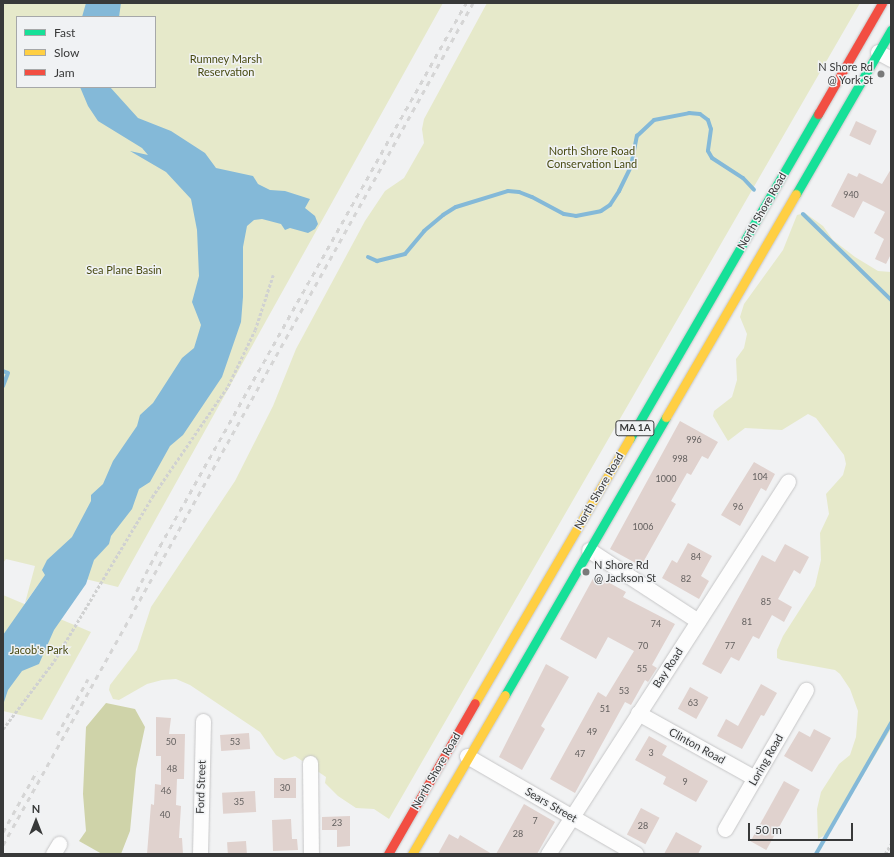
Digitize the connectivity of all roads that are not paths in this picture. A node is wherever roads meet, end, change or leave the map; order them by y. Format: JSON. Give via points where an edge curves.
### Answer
{"nodes":[{"id":1,"x":882,"y":3,"type":"edge"},
{"id":2,"x":891,"y":30,"type":"edge"},
{"id":3,"x":885,"y":56,"type":"edge"},
{"id":4,"x":788,"y":482,"type":"dead end"},
{"id":5,"x":589,"y":550,"type":"junction"},
{"id":6,"x":698,"y":621,"type":"junction"},
{"id":7,"x":806,"y":690,"type":"dead end"},
{"id":8,"x":638,"y":713,"type":"junction"},
{"id":9,"x":203,"y":721,"type":"dead end"},
{"id":10,"x":467,"y":756,"type":"junction"},
{"id":11,"x":310,"y":764,"type":"dead end"},
{"id":12,"x":755,"y":778,"type":"junction"},
{"id":13,"x":571,"y":816,"type":"junction"},
{"id":14,"x":725,"y":829,"type":"dead end"},
{"id":15,"x":413,"y":853,"type":"edge"},
{"id":16,"x":200,"y":854,"type":"edge"},
{"id":17,"x":311,"y":854,"type":"edge"},
{"id":18,"x":388,"y":854,"type":"edge"},
{"id":19,"x":548,"y":854,"type":"edge"},
{"id":20,"x":636,"y":854,"type":"edge"}],
"edges":[{"from":1,"to":18,"type":"highway","name":"North Shore Road","number":"MA 1A"},
{"from":2,"to":3,"type":"highway","name":"North Shore Road","number":"MA 1A"},
{"from":3,"to":5,"type":"highway","name":"North Shore Road","number":"MA 1A"},
{"from":4,"to":6,"type":"street","name":"Bay Road"},
{"from":5,"to":6,"type":"street"},
{"from":5,"to":10,"type":"highway","name":"North Shore Road","number":"MA 1A"},
{"from":6,"to":8,"type":"street","name":"Bay Road"},
{"from":7,"to":12,"type":"street","name":"Loring Road"},
{"from":8,"to":12,"type":"street","name":"Clinton Road"},
{"from":8,"to":13,"type":"street","name":"Bay Road"},
{"from":9,"to":16,"type":"street","name":"Ford Street"},
{"from":10,"to":13,"type":"street","name":"Sears Street"},
{"from":10,"to":15,"type":"highway","name":"North Shore Road","number":"MA 1A"},
{"from":11,"to":17,"type":"street"},
{"from":12,"to":14,"type":"street","name":"Loring Road"},
{"from":13,"to":19,"type":"street","name":"Bay Road"},
{"from":13,"to":20,"type":"street","name":"Sears Street"}]}
